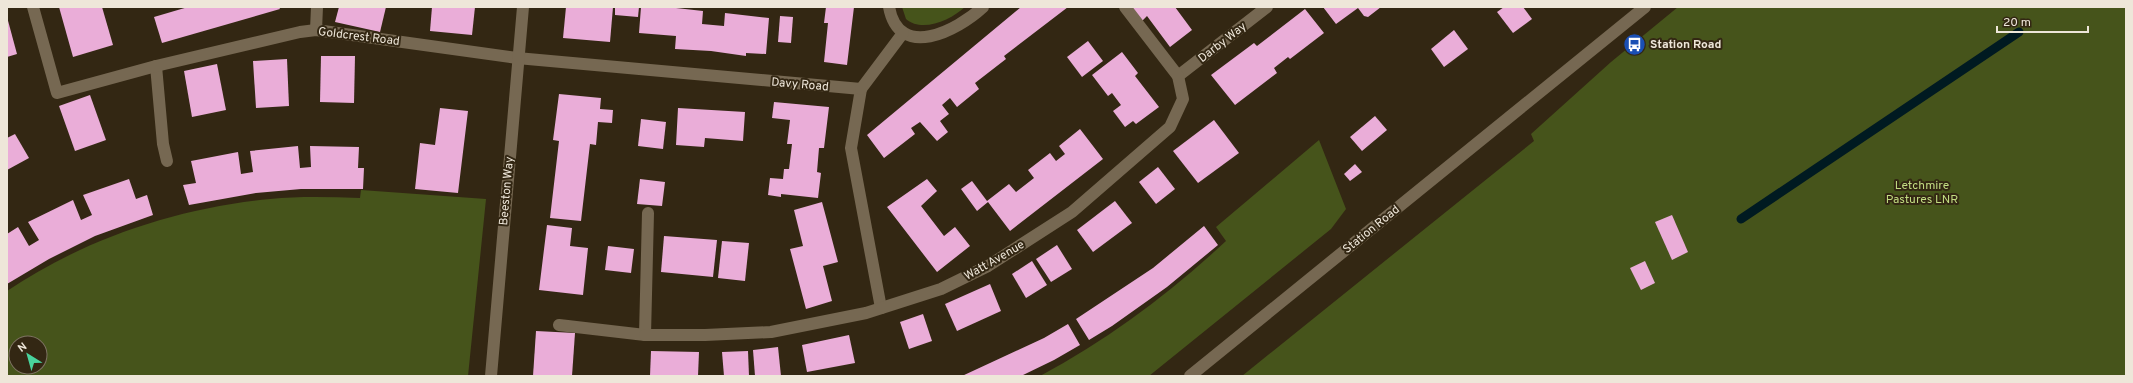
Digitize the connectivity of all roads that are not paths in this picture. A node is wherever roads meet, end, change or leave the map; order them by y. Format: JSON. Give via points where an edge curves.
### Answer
{"nodes":[{"id":1,"x":33,"y":7,"type":"edge"},
{"id":2,"x":317,"y":7,"type":"edge"},
{"id":3,"x":523,"y":7,"type":"edge"},
{"id":4,"x":889,"y":7,"type":"edge"},
{"id":5,"x":983,"y":7,"type":"edge"},
{"id":6,"x":1124,"y":7,"type":"edge"},
{"id":7,"x":1267,"y":7,"type":"edge"},
{"id":8,"x":1645,"y":7,"type":"edge"},
{"id":9,"x":316,"y":30,"type":"junction"},
{"id":10,"x":903,"y":33,"type":"junction"},
{"id":11,"x":518,"y":58,"type":"junction"},
{"id":12,"x":156,"y":66,"type":"junction"},
{"id":13,"x":1178,"y":76,"type":"junction"},
{"id":14,"x":861,"y":89,"type":"junction"},
{"id":15,"x":167,"y":161,"type":"dead end"},
{"id":16,"x":648,"y":214,"type":"dead end"},
{"id":17,"x":882,"y":308,"type":"junction"},
{"id":18,"x":559,"y":325,"type":"dead end"},
{"id":19,"x":645,"y":335,"type":"junction"},
{"id":20,"x":491,"y":376,"type":"edge"},
{"id":21,"x":1190,"y":376,"type":"edge"}],
"edges":[{"from":1,"to":12,"type":"street","name":"Goldcrest Road","via":[[57,93]]},
{"from":2,"to":9,"type":"street"},
{"from":3,"to":11,"type":"street","name":"Beeston Way"},
{"from":4,"to":10,"type":"street","via":[[896,25]]},
{"from":5,"to":10,"type":"street","via":[[964,21],[932,36],[922,38]]},
{"from":6,"to":13,"type":"street","name":"Watt Avenue"},
{"from":7,"to":13,"type":"street","name":"Darby Way"},
{"from":8,"to":21,"type":"street","name":"Station Road"},
{"from":9,"to":11,"type":"street","name":"Goldcrest Road"},
{"from":9,"to":12,"type":"street","name":"Goldcrest Road"},
{"from":10,"to":14,"type":"street"},
{"from":11,"to":14,"type":"street","name":"Davy Road"},
{"from":11,"to":20,"type":"street","name":"Beeston Way"},
{"from":12,"to":15,"type":"street","via":[[163,144]]},
{"from":13,"to":17,"type":"street","name":"Watt Avenue","via":[[1183,99],[1170,127],[1072,212],[988,266],[941,289]]},
{"from":14,"to":17,"type":"street","via":[[851,148]]},
{"from":16,"to":19,"type":"street"},
{"from":17,"to":19,"type":"street","name":"Watt Avenue","via":[[771,332]]},
{"from":18,"to":19,"type":"street","name":"Watt Avenue"}]}
